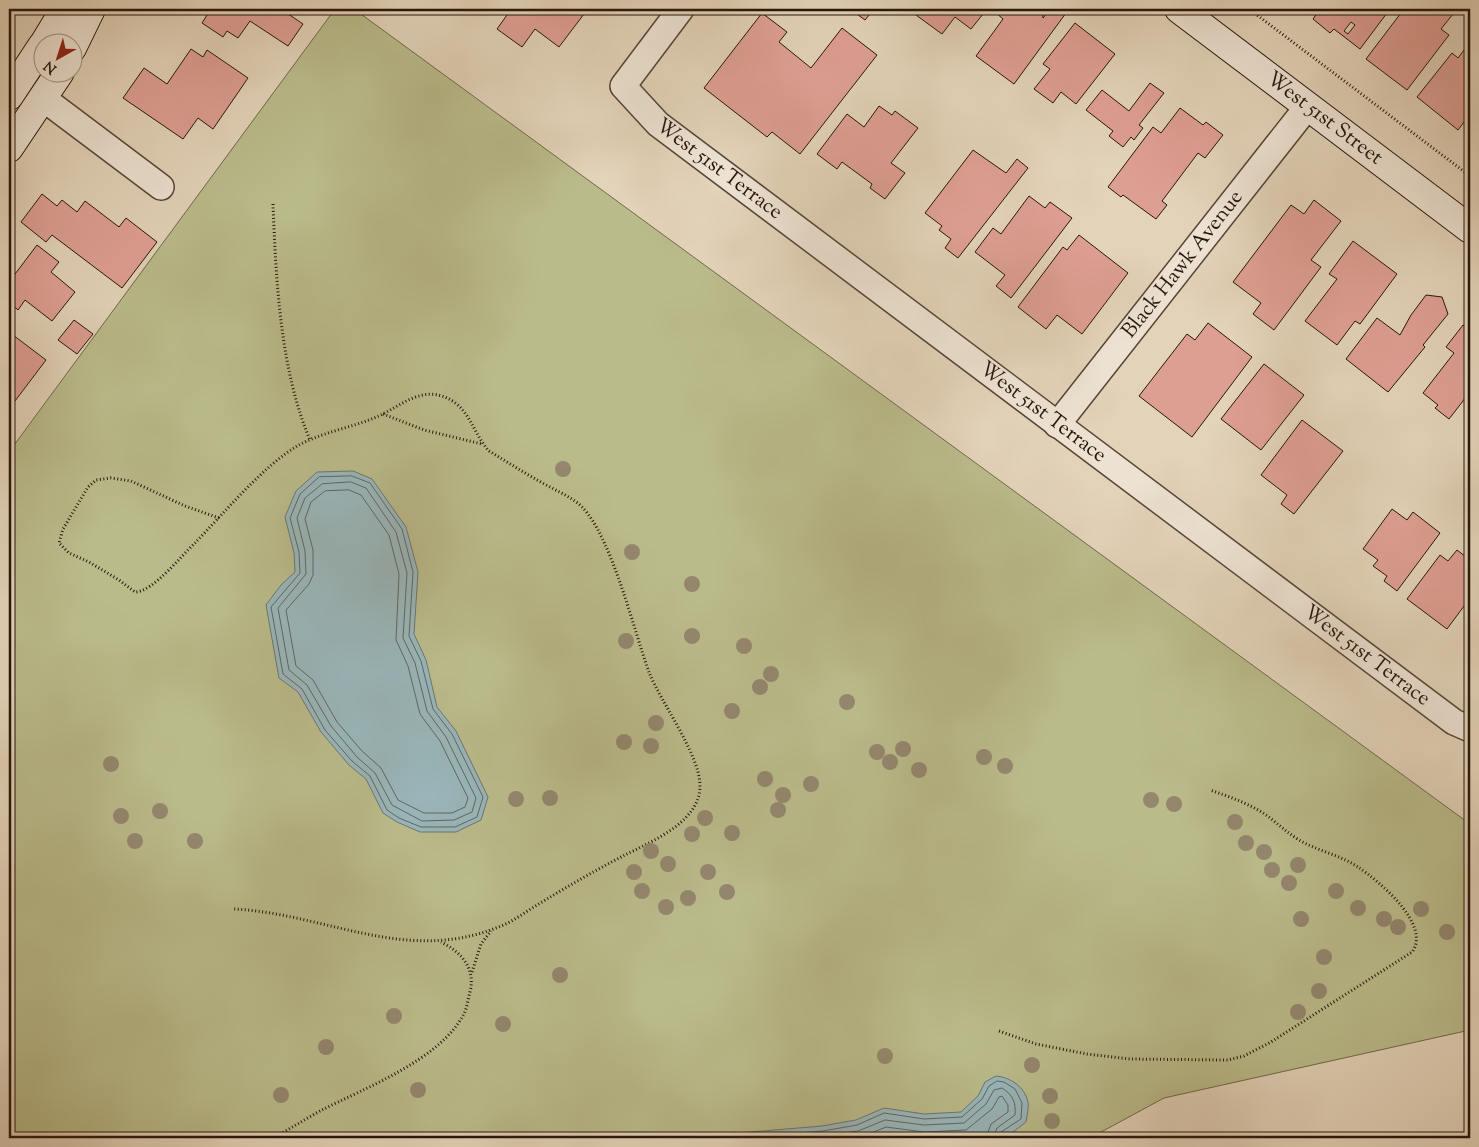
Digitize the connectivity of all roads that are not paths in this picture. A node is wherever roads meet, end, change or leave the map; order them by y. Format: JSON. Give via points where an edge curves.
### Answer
{"nodes":[{"id":1,"x":65,"y":9,"type":"edge"},
{"id":2,"x":90,"y":9,"type":"edge"},
{"id":3,"x":681,"y":9,"type":"edge"},
{"id":4,"x":1179,"y":9,"type":"edge"},
{"id":5,"x":51,"y":32,"type":"edge"},
{"id":6,"x":79,"y":32,"type":"edge"},
{"id":7,"x":32,"y":59,"type":"edge"},
{"id":8,"x":54,"y":82,"type":"edge"},
{"id":9,"x":12,"y":85,"type":"edge"},
{"id":10,"x":44,"y":99,"type":"junction"},
{"id":11,"x":1308,"y":106,"type":"junction"},
{"id":12,"x":9,"y":148,"type":"edge"},
{"id":13,"x":161,"y":187,"type":"dead end"},
{"id":14,"x":1470,"y":229,"type":"edge"},
{"id":15,"x":1057,"y":425,"type":"junction"},
{"id":16,"x":1470,"y":729,"type":"edge"}],
"edges":[{"from":1,"to":5,"type":"street"},
{"from":2,"to":6,"type":"street"},
{"from":3,"to":15,"type":"street","name":"West 51st Terrace","via":[[623,86],[658,124]]},
{"from":4,"to":11,"type":"street","name":"West 51st Street"},
{"from":7,"to":9,"type":"street"},
{"from":8,"to":10,"type":"street"},
{"from":10,"to":12,"type":"street"},
{"from":10,"to":13,"type":"street"},
{"from":11,"to":14,"type":"street","name":"West 51st Street"},
{"from":11,"to":15,"type":"street","name":"Black Hawk Avenue"},
{"from":15,"to":16,"type":"street","name":"West 51st Terrace","via":[[1454,722]]}]}
